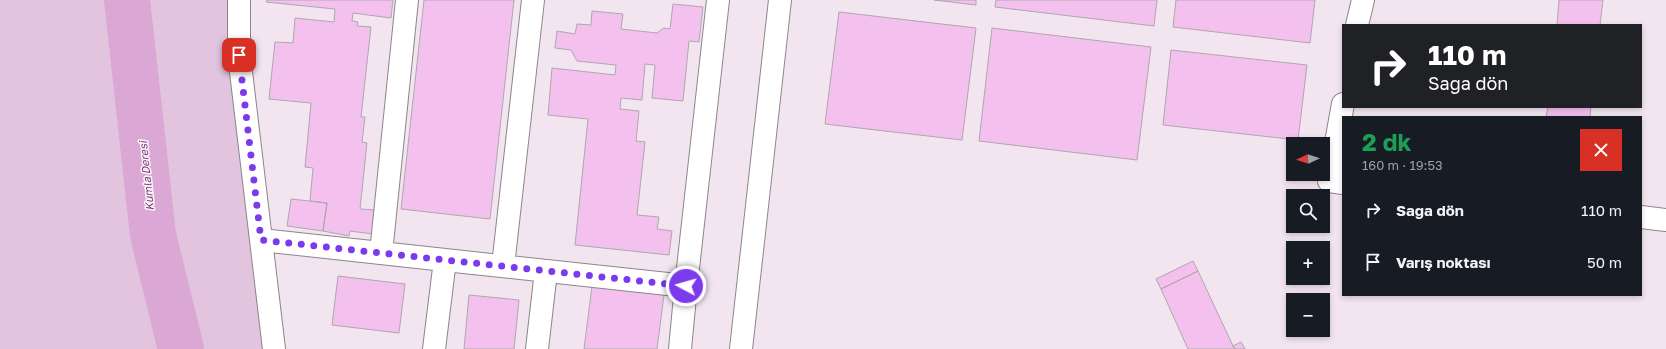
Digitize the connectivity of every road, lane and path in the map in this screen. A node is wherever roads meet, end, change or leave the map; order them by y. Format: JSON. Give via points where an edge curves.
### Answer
{"nodes":[{"id":1,"x":239,"y":0,"type":"edge"},
{"id":2,"x":407,"y":0,"type":"edge"},
{"id":3,"x":533,"y":0,"type":"edge"},
{"id":4,"x":718,"y":0,"type":"edge"},
{"id":5,"x":780,"y":0,"type":"edge"},
{"id":6,"x":1363,"y":0,"type":"edge"},
{"id":7,"x":1357,"y":24,"type":"edge"},
{"id":8,"x":1342,"y":108,"type":"edge"},
{"id":9,"x":1342,"y":183,"type":"edge"},
{"id":10,"x":1642,"y":217,"type":"edge"},
{"id":11,"x":1666,"y":220,"type":"edge"},
{"id":12,"x":261,"y":240,"type":"junction"},
{"id":13,"x":381,"y":253,"type":"junction"},
{"id":14,"x":445,"y":260,"type":"junction"},
{"id":15,"x":503,"y":266,"type":"junction"},
{"id":16,"x":546,"y":271,"type":"junction"},
{"id":17,"x":686,"y":286,"type":"junction"},
{"id":18,"x":274,"y":349,"type":"edge"},
{"id":19,"x":434,"y":349,"type":"edge"},
{"id":20,"x":537,"y":349,"type":"edge"},
{"id":21,"x":680,"y":349,"type":"edge"},
{"id":22,"x":741,"y":349,"type":"edge"}],
"edges":[{"from":1,"to":12,"type":"lane","via":[[239,55]]},
{"from":2,"to":13,"type":"lane"},
{"from":3,"to":15,"type":"lane"},
{"from":4,"to":17,"type":"lane"},
{"from":5,"to":22,"type":"lane"},
{"from":6,"to":7,"type":"lane"},
{"from":8,"to":9,"type":"lane","via":[[1329,181]]},
{"from":10,"to":11,"type":"lane"},
{"from":12,"to":13,"type":"lane"},
{"from":12,"to":18,"type":"lane"},
{"from":13,"to":14,"type":"lane"},
{"from":14,"to":15,"type":"lane"},
{"from":14,"to":19,"type":"lane"},
{"from":15,"to":16,"type":"lane"},
{"from":16,"to":17,"type":"lane"},
{"from":16,"to":20,"type":"lane"},
{"from":17,"to":21,"type":"lane"}]}
